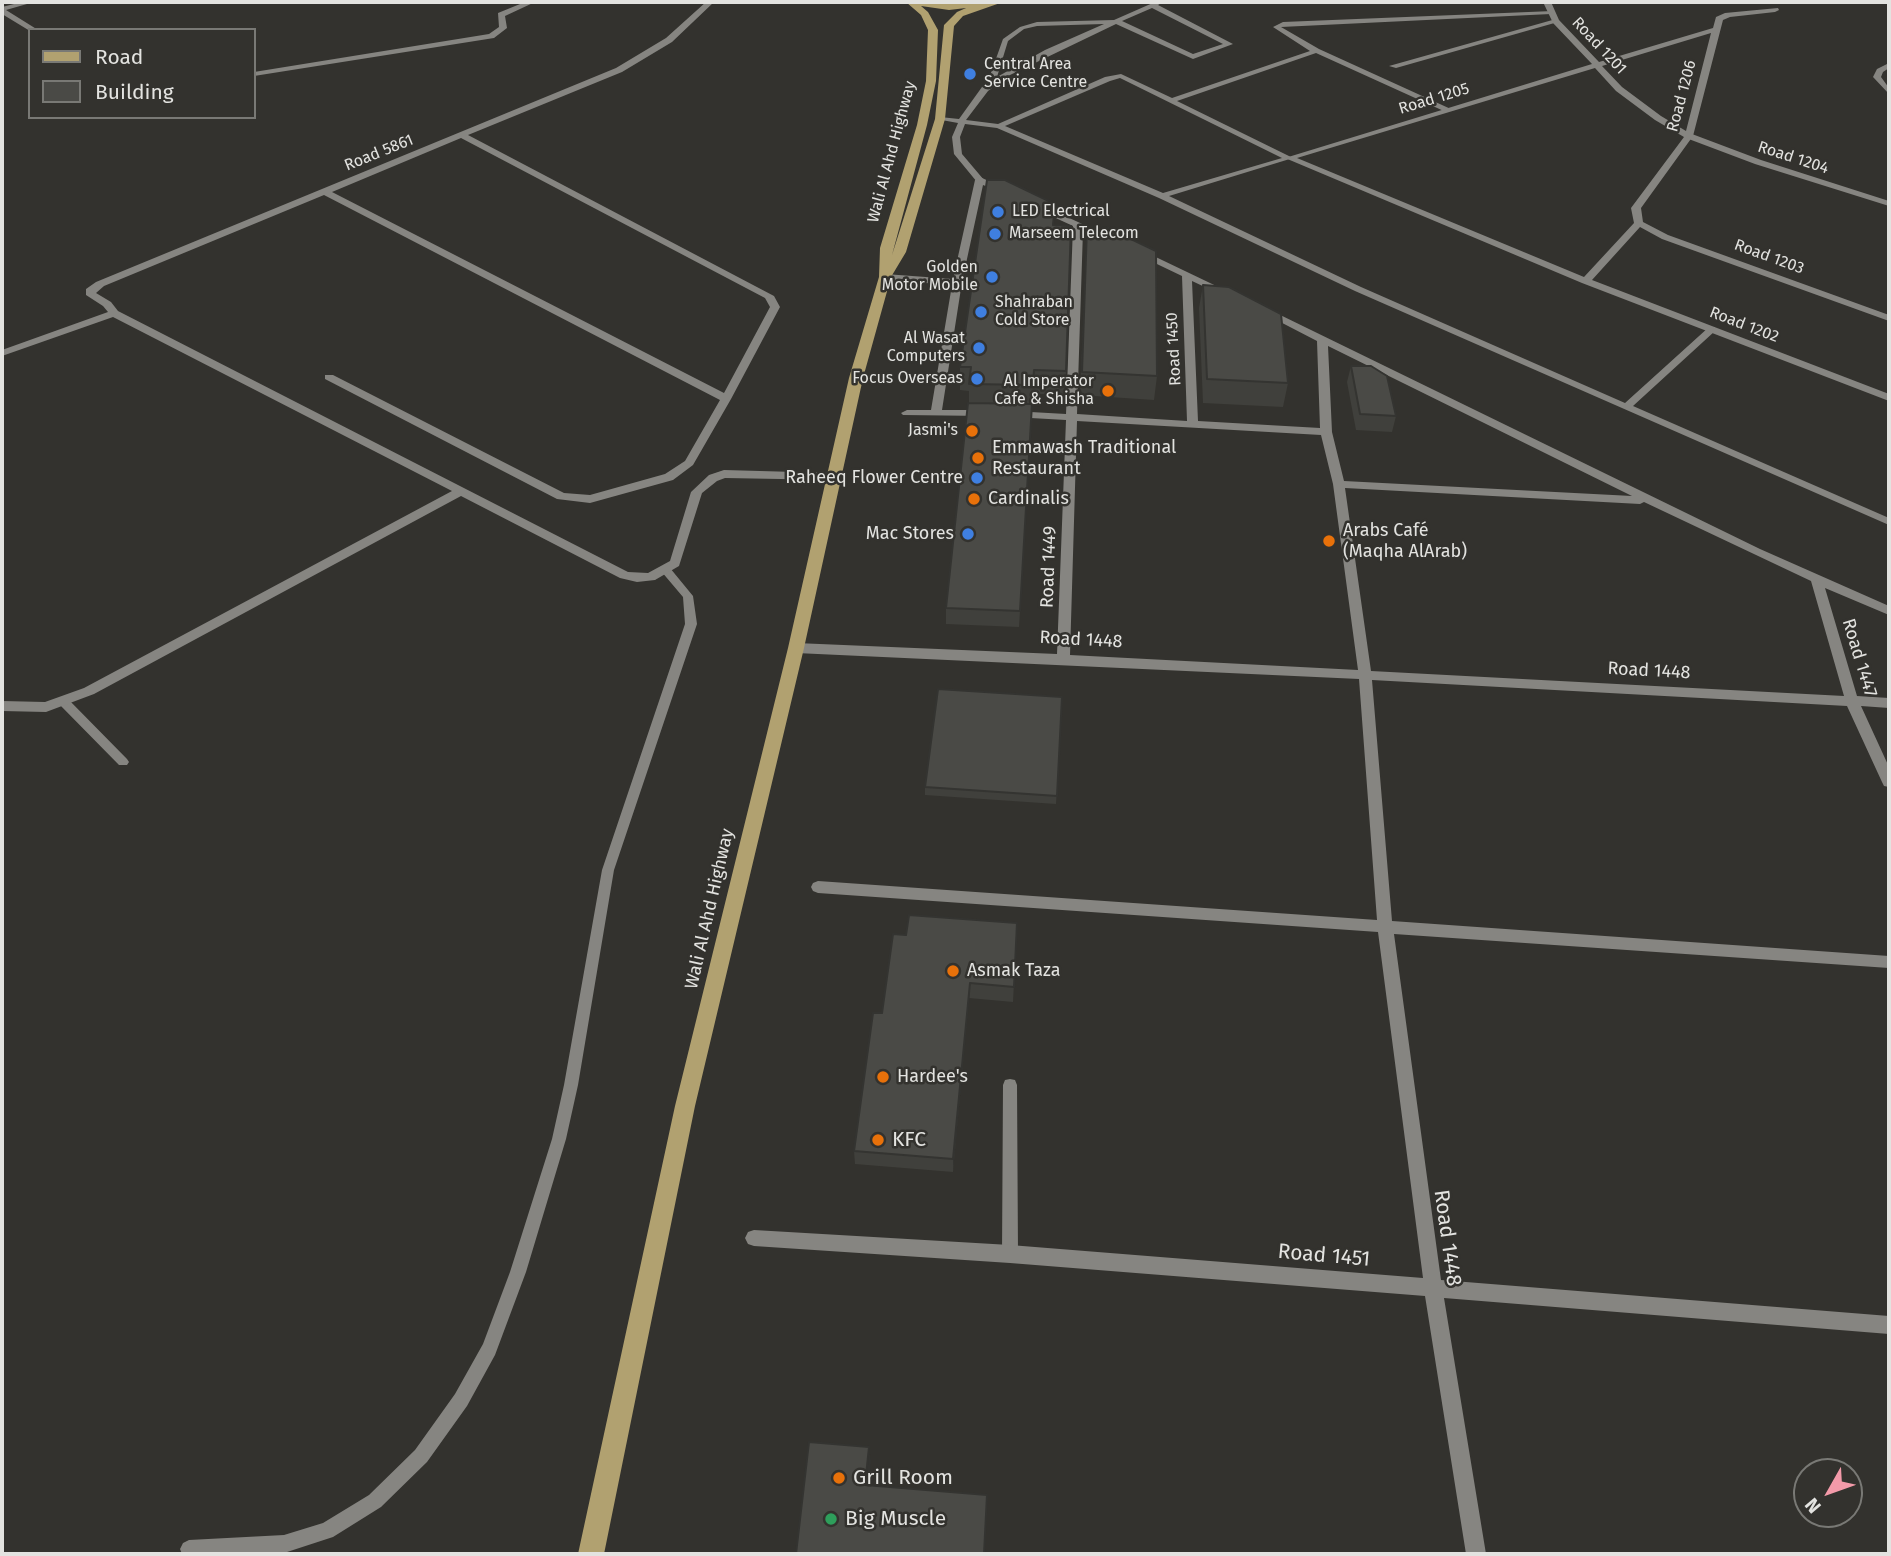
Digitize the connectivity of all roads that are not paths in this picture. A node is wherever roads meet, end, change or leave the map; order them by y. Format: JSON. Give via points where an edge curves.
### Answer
{"nodes":[{"id":1,"x":30,"y":2,"type":"edge"},
{"id":2,"x":531,"y":2,"type":"edge"},
{"id":3,"x":710,"y":2,"type":"edge"},
{"id":4,"x":914,"y":2,"type":"edge"},
{"id":5,"x":998,"y":2,"type":"edge"},
{"id":6,"x":1547,"y":2,"type":"edge"},
{"id":7,"x":1158,"y":4,"type":"edge"},
{"id":8,"x":982,"y":5,"type":"junction"},
{"id":9,"x":701,"y":6,"type":"edge"},
{"id":10,"x":2,"y":10,"type":"edge"},
{"id":11,"x":1775,"y":10,"type":"dead end"},
{"id":12,"x":1552,"y":12,"type":"junction"},
{"id":13,"x":1556,"y":21,"type":"junction"},
{"id":14,"x":1118,"y":22,"type":"junction"},
{"id":15,"x":31,"y":28,"type":"edge"},
{"id":16,"x":1714,"y":30,"type":"junction"},
{"id":17,"x":1317,"y":51,"type":"junction"},
{"id":18,"x":1595,"y":65,"type":"junction"},
{"id":19,"x":1889,"y":65,"type":"edge"},
{"id":20,"x":1393,"y":66,"type":"dead end"},
{"id":21,"x":256,"y":74,"type":"edge"},
{"id":22,"x":991,"y":84,"type":"junction"},
{"id":23,"x":1889,"y":92,"type":"edge"},
{"id":24,"x":1175,"y":99,"type":"junction"},
{"id":25,"x":1449,"y":110,"type":"junction"},
{"id":26,"x":940,"y":119,"type":"junction"},
{"id":27,"x":963,"y":119,"type":"junction"},
{"id":28,"x":999,"y":126,"type":"junction"},
{"id":29,"x":463,"y":136,"type":"junction"},
{"id":30,"x":1689,"y":136,"type":"junction"},
{"id":31,"x":1289,"y":158,"type":"junction"},
{"id":32,"x":980,"y":180,"type":"junction"},
{"id":33,"x":325,"y":192,"type":"junction"},
{"id":34,"x":1163,"y":196,"type":"junction"},
{"id":35,"x":1017,"y":197,"type":"edge"},
{"id":36,"x":1029,"y":202,"type":"edge"},
{"id":37,"x":1889,"y":204,"type":"edge"},
{"id":38,"x":1639,"y":223,"type":"junction"},
{"id":39,"x":1078,"y":225,"type":"junction"},
{"id":40,"x":1114,"y":241,"type":"edge"},
{"id":41,"x":1126,"y":246,"type":"edge"},
{"id":42,"x":1186,"y":274,"type":"junction"},
{"id":43,"x":885,"y":277,"type":"junction"},
{"id":44,"x":1586,"y":281,"type":"junction"},
{"id":45,"x":957,"y":282,"type":"junction"},
{"id":46,"x":1236,"y":298,"type":"edge"},
{"id":47,"x":1260,"y":310,"type":"edge"},
{"id":48,"x":114,"y":313,"type":"junction"},
{"id":49,"x":1889,"y":318,"type":"edge"},
{"id":50,"x":1712,"y":329,"type":"junction"},
{"id":51,"x":1322,"y":339,"type":"junction"},
{"id":52,"x":2,"y":352,"type":"edge"},
{"id":53,"x":329,"y":377,"type":"dead end"},
{"id":54,"x":1889,"y":398,"type":"edge"},
{"id":55,"x":726,"y":399,"type":"junction"},
{"id":56,"x":1626,"y":407,"type":"junction"},
{"id":57,"x":936,"y":412,"type":"junction"},
{"id":58,"x":906,"y":413,"type":"dead end"},
{"id":59,"x":1073,"y":415,"type":"junction"},
{"id":60,"x":1193,"y":423,"type":"junction"},
{"id":61,"x":1325,"y":432,"type":"junction"},
{"id":62,"x":832,"y":477,"type":"junction"},
{"id":63,"x":1339,"y":484,"type":"junction"},
{"id":64,"x":461,"y":491,"type":"junction"},
{"id":65,"x":1648,"y":500,"type":"junction"},
{"id":66,"x":1889,"y":522,"type":"edge"},
{"id":67,"x":659,"y":574,"type":"junction"},
{"id":68,"x":1817,"y":581,"type":"junction"},
{"id":69,"x":1889,"y":611,"type":"edge"},
{"id":70,"x":796,"y":648,"type":"junction"},
{"id":71,"x":1063,"y":659,"type":"junction"},
{"id":72,"x":1365,"y":675,"type":"junction"},
{"id":73,"x":63,"y":702,"type":"junction"},
{"id":74,"x":1852,"y":702,"type":"junction"},
{"id":75,"x":1889,"y":703,"type":"edge"},
{"id":76,"x":2,"y":706,"type":"edge"},
{"id":77,"x":123,"y":762,"type":"dead end"},
{"id":78,"x":1889,"y":782,"type":"edge"},
{"id":79,"x":818,"y":887,"type":"dead end"},
{"id":80,"x":1385,"y":927,"type":"junction"},
{"id":81,"x":1889,"y":962,"type":"edge"},
{"id":82,"x":1010,"y":1085,"type":"dead end"},
{"id":83,"x":754,"y":1238,"type":"dead end"},
{"id":84,"x":1010,"y":1254,"type":"junction"},
{"id":85,"x":1433,"y":1288,"type":"junction"},
{"id":86,"x":1889,"y":1325,"type":"edge"},
{"id":87,"x":190,"y":1549,"type":"dead end"},
{"id":88,"x":591,"y":1554,"type":"edge"},
{"id":89,"x":1476,"y":1554,"type":"edge"}],
"edges":[{"from":1,"to":10,"type":"street"},
{"from":2,"to":21,"type":"street","via":[[506,11],[500,19],[503,27],[491,36]]},
{"from":3,"to":9,"type":"street","name":"Road 5861"},
{"from":4,"to":8,"type":"main road"},
{"from":4,"to":43,"type":"main road","name":"Wali Al Ahd Highway","via":[[933,30],[931,81],[886,248]]},
{"from":5,"to":8,"type":"main road"},
{"from":6,"to":12,"type":"street"},
{"from":7,"to":14,"type":"lane"},
{"from":7,"to":14,"type":"lane","via":[[1229,44],[1193,57]]},
{"from":8,"to":26,"type":"main road","name":"Wali Al Ahd Highway","via":[[960,14],[949,25]]},
{"from":9,"to":29,"type":"street","name":"Road 5861","via":[[669,40],[629,65]]},
{"from":10,"to":15,"type":"street"},
{"from":11,"to":16,"type":"street","via":[[1723,16]]},
{"from":12,"to":13,"type":"street","name":"Road 1201"},
{"from":12,"to":17,"type":"lane","name":"Road 1201","via":[[1276,27]]},
{"from":13,"to":18,"type":"street","name":"Road 1201"},
{"from":13,"to":20,"type":"lane"},
{"from":14,"to":22,"type":"lane","via":[[1048,52]]},
{"from":14,"to":22,"type":"lane","via":[[1022,28],[1005,40]]},
{"from":16,"to":18,"type":"street","name":"Road 1205"},
{"from":16,"to":30,"type":"street","name":"Road 1206"},
{"from":17,"to":24,"type":"lane"},
{"from":17,"to":25,"type":"lane","name":"Road 1201"},
{"from":18,"to":25,"type":"street","name":"Road 1205"},
{"from":18,"to":30,"type":"street","name":"Road 1201","via":[[1641,106]]},
{"from":19,"to":23,"type":"lane","via":[[1877,77]]},
{"from":22,"to":27,"type":"lane"},
{"from":24,"to":28,"type":"lane","via":[[1129,77],[1114,77]]},
{"from":24,"to":31,"type":"lane"},
{"from":25,"to":31,"type":"street","name":"Road 1205"},
{"from":26,"to":27,"type":"lane"},
{"from":26,"to":43,"type":"main road","name":"Wali Al Ahd Highway","via":[[900,252]]},
{"from":27,"to":28,"type":"lane"},
{"from":27,"to":32,"type":"lane","via":[[956,137],[958,155]]},
{"from":28,"to":34,"type":"lane"},
{"from":29,"to":33,"type":"street","name":"Road 5861"},
{"from":29,"to":55,"type":"street","via":[[769,296],[775,307]]},
{"from":30,"to":37,"type":"lane","name":"Road 1204"},
{"from":30,"to":38,"type":"street","name":"Road 1206","via":[[1636,208]]},
{"from":31,"to":34,"type":"lane","name":"Road 1205"},
{"from":31,"to":44,"type":"street","name":"Road 1202"},
{"from":32,"to":35,"type":"street"},
{"from":32,"to":45,"type":"street"},
{"from":33,"to":48,"type":"street","name":"Road 5861","via":[[90,291]]},
{"from":33,"to":55,"type":"street"},
{"from":34,"to":56,"type":"lane","via":[[1358,289]]},
{"from":36,"to":39,"type":"street"},
{"from":38,"to":44,"type":"street"},
{"from":38,"to":49,"type":"street","name":"Road 1203","via":[[1665,237]]},
{"from":39,"to":40,"type":"street"},
{"from":39,"to":59,"type":"street","name":"Road 1449"},
{"from":41,"to":42,"type":"street"},
{"from":42,"to":46,"type":"street"},
{"from":42,"to":60,"type":"street","name":"Road 1450"},
{"from":43,"to":45,"type":"street"},
{"from":43,"to":62,"type":"main road","name":"Wali Al Ahd Highway"},
{"from":44,"to":50,"type":"street","name":"Road 1202"},
{"from":45,"to":57,"type":"street"},
{"from":47,"to":51,"type":"street"},
{"from":48,"to":52,"type":"street"},
{"from":48,"to":64,"type":"street","name":"Road 5861"},
{"from":50,"to":54,"type":"street","name":"Road 1202"},
{"from":50,"to":56,"type":"lane"},
{"from":51,"to":61,"type":"street","name":"Road 1448"},
{"from":51,"to":65,"type":"street"},
{"from":53,"to":55,"type":"street","via":[[561,496],[590,499],[669,477],[689,463]]},
{"from":56,"to":66,"type":"lane"},
{"from":57,"to":58,"type":"street"},
{"from":57,"to":59,"type":"street"},
{"from":59,"to":60,"type":"street"},
{"from":59,"to":71,"type":"street","name":"Road 1449"},
{"from":60,"to":61,"type":"street"},
{"from":61,"to":63,"type":"street","name":"Road 1448"},
{"from":62,"to":67,"type":"street","via":[[724,474],[713,478],[697,492],[675,563]]},
{"from":62,"to":70,"type":"main road","name":"Wali Al Ahd Highway"},
{"from":63,"to":65,"type":"street"},
{"from":63,"to":72,"type":"street","name":"Road 1448"},
{"from":64,"to":67,"type":"street","name":"Road 5861","via":[[624,575]]},
{"from":64,"to":73,"type":"street"},
{"from":65,"to":68,"type":"street"},
{"from":67,"to":87,"type":"lane","via":[[688,596],[691,624],[608,870],[559,1139],[489,1349],[461,1400],[421,1456],[375,1501],[327,1531],[284,1544]]},
{"from":68,"to":69,"type":"street"},
{"from":68,"to":74,"type":"street","name":"Road 1447"},
{"from":70,"to":71,"type":"street","name":"Road 1448"},
{"from":70,"to":88,"type":"main road","name":"Wali Al Ahd Highway","via":[[685,1106]]},
{"from":71,"to":72,"type":"street","name":"Road 1448"},
{"from":72,"to":74,"type":"street","name":"Road 1448"},
{"from":72,"to":80,"type":"street","name":"Road 1448"},
{"from":73,"to":76,"type":"street","via":[[47,707]]},
{"from":73,"to":77,"type":"lane"},
{"from":74,"to":75,"type":"street","name":"Road 1448"},
{"from":74,"to":78,"type":"street","name":"Road 1447"},
{"from":79,"to":80,"type":"street"},
{"from":80,"to":81,"type":"street"},
{"from":80,"to":85,"type":"street","name":"Road 1448"},
{"from":82,"to":84,"type":"lane"},
{"from":83,"to":84,"type":"street","name":"Road 1451"},
{"from":84,"to":85,"type":"street","name":"Road 1451"},
{"from":85,"to":86,"type":"street","name":"Road 1451"},
{"from":85,"to":89,"type":"street","name":"Road 1448"}]}
